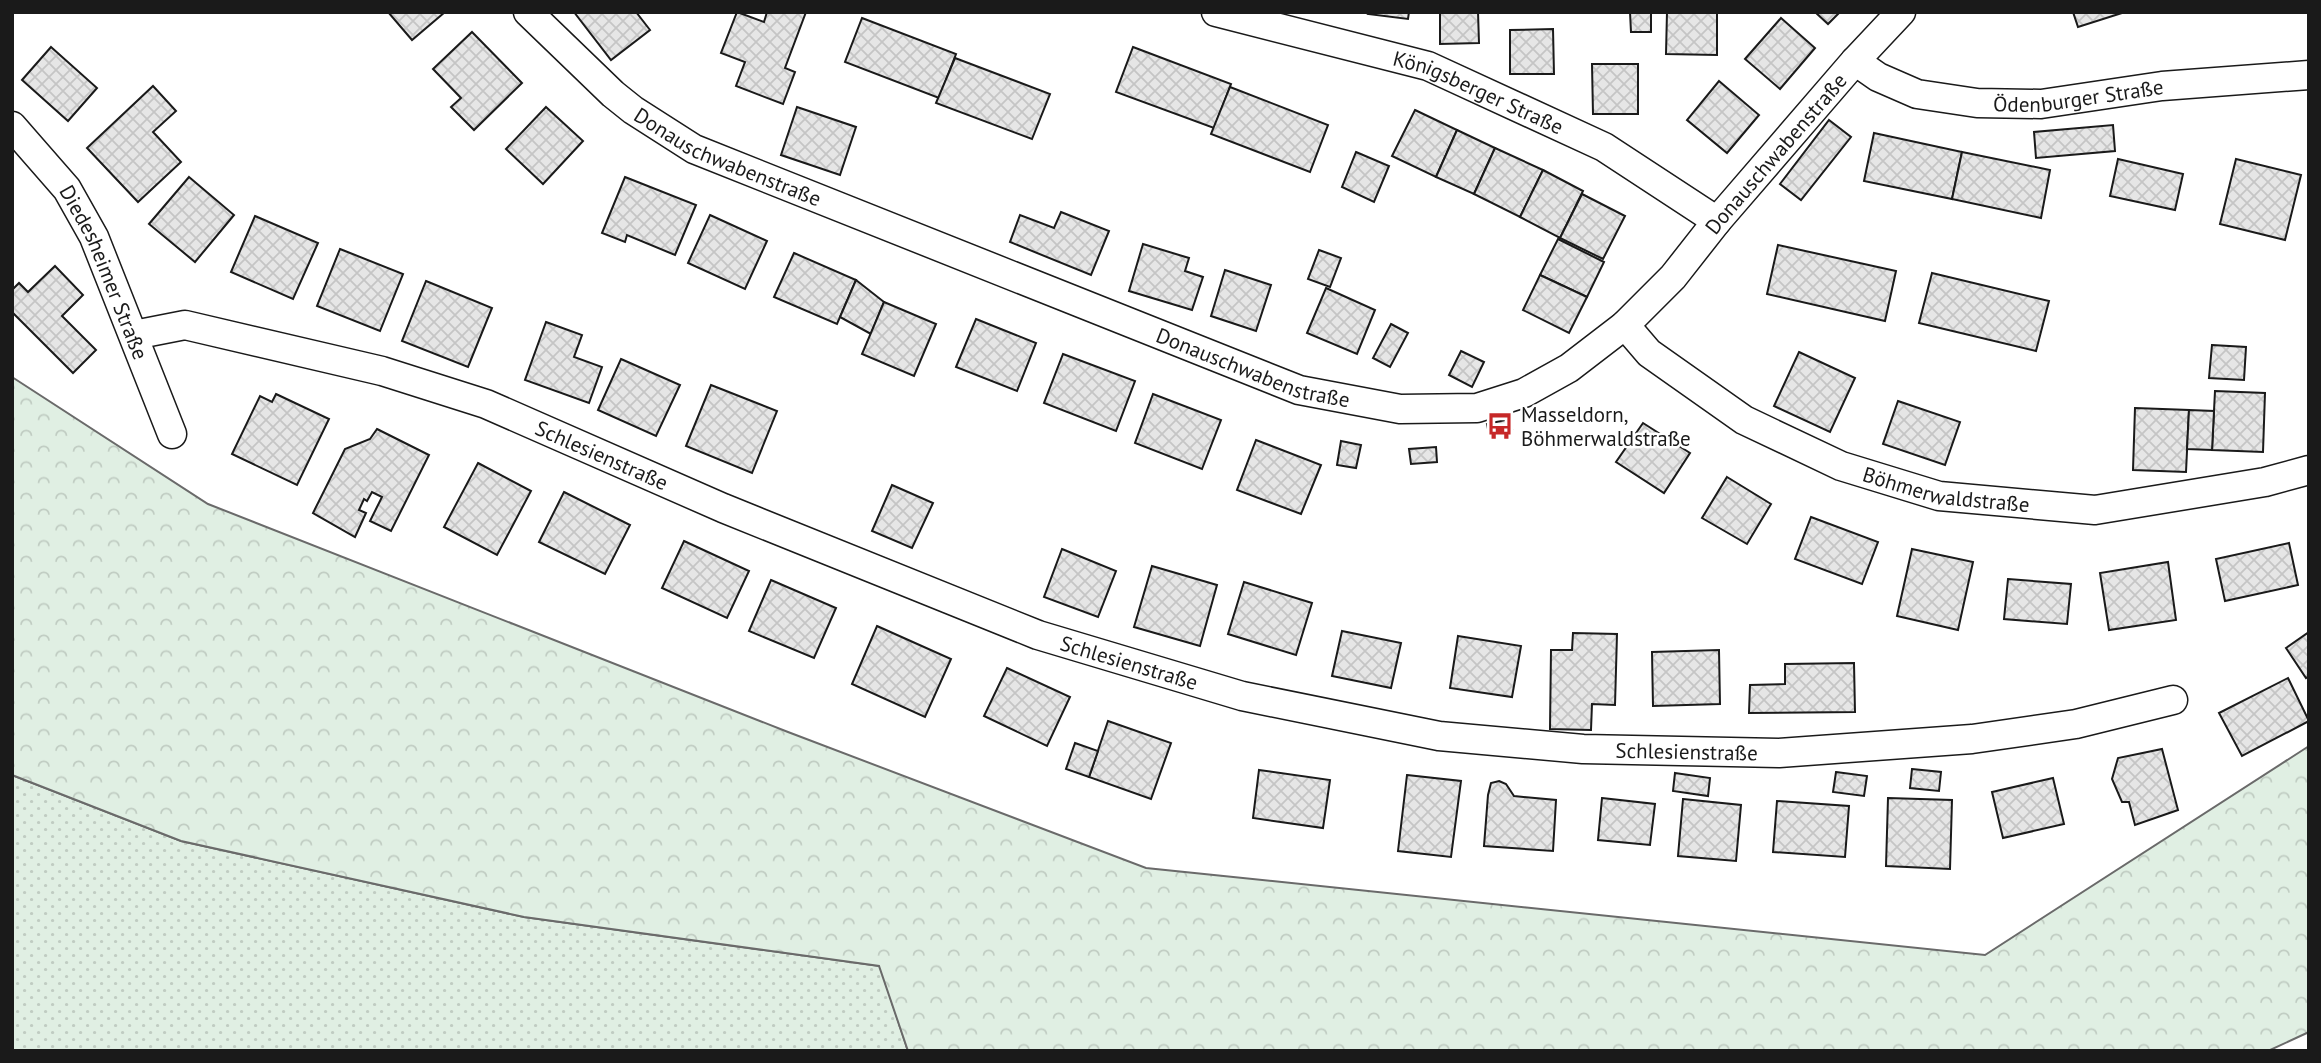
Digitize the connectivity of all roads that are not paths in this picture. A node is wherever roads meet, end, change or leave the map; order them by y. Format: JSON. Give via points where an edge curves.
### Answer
{"nodes":[{"id":1,"x":528,"y":12,"type":"edge"},
{"id":2,"x":1216,"y":12,"type":"edge"},
{"id":3,"x":1901,"y":12,"type":"edge"},
{"id":4,"x":1257,"y":16,"type":"edge"},
{"id":5,"x":1855,"y":61,"type":"junction"},
{"id":6,"x":2309,"y":75,"type":"edge"},
{"id":7,"x":12,"y":126,"type":"edge"},
{"id":8,"x":1717,"y":221,"type":"junction"},
{"id":9,"x":1625,"y":326,"type":"junction"},
{"id":10,"x":134,"y":335,"type":"junction"},
{"id":11,"x":172,"y":434,"type":"dead end"},
{"id":12,"x":2309,"y":470,"type":"edge"},
{"id":13,"x":2173,"y":700,"type":"dead end"}],
"edges":[{"from":1,"to":9,"type":"street","name":"Donauschwabenstraße","via":[[613,94],[694,149],[1299,390],[1400,409],[1477,408],[1524,393],[1569,368]]},
{"from":2,"to":4,"type":"street","name":"Königsberger Straße"},
{"from":3,"to":5,"type":"street","name":"Donauschwabenstraße"},
{"from":4,"to":8,"type":"street","name":"Königsberger Straße","via":[[1428,66],[1604,147]]},
{"from":5,"to":6,"type":"street","name":"Ödenburger Straße","via":[[1917,94],[1977,103],[2041,104],[2162,86]]},
{"from":5,"to":8,"type":"street","name":"Donauschwabenstraße"},
{"from":7,"to":10,"type":"street","name":"Diedesheimer Straße","via":[[67,189],[94,237]]},
{"from":8,"to":9,"type":"street","name":"Donauschwabenstraße","via":[[1674,277]]},
{"from":9,"to":12,"type":"street","name":"Böhmerwaldstraße","via":[[1649,353],[1744,420],[1841,466],[1939,496],[2095,510],[2265,482]]},
{"from":10,"to":11,"type":"street","name":"Diedesheimer Straße"},
{"from":10,"to":13,"type":"street","name":"Schlesienstraße","via":[[186,325],[382,371],[486,404],[723,508],[1038,635],[1242,696],[1439,736],[1583,749],[1779,753],[1972,739],[2076,724]]}]}
